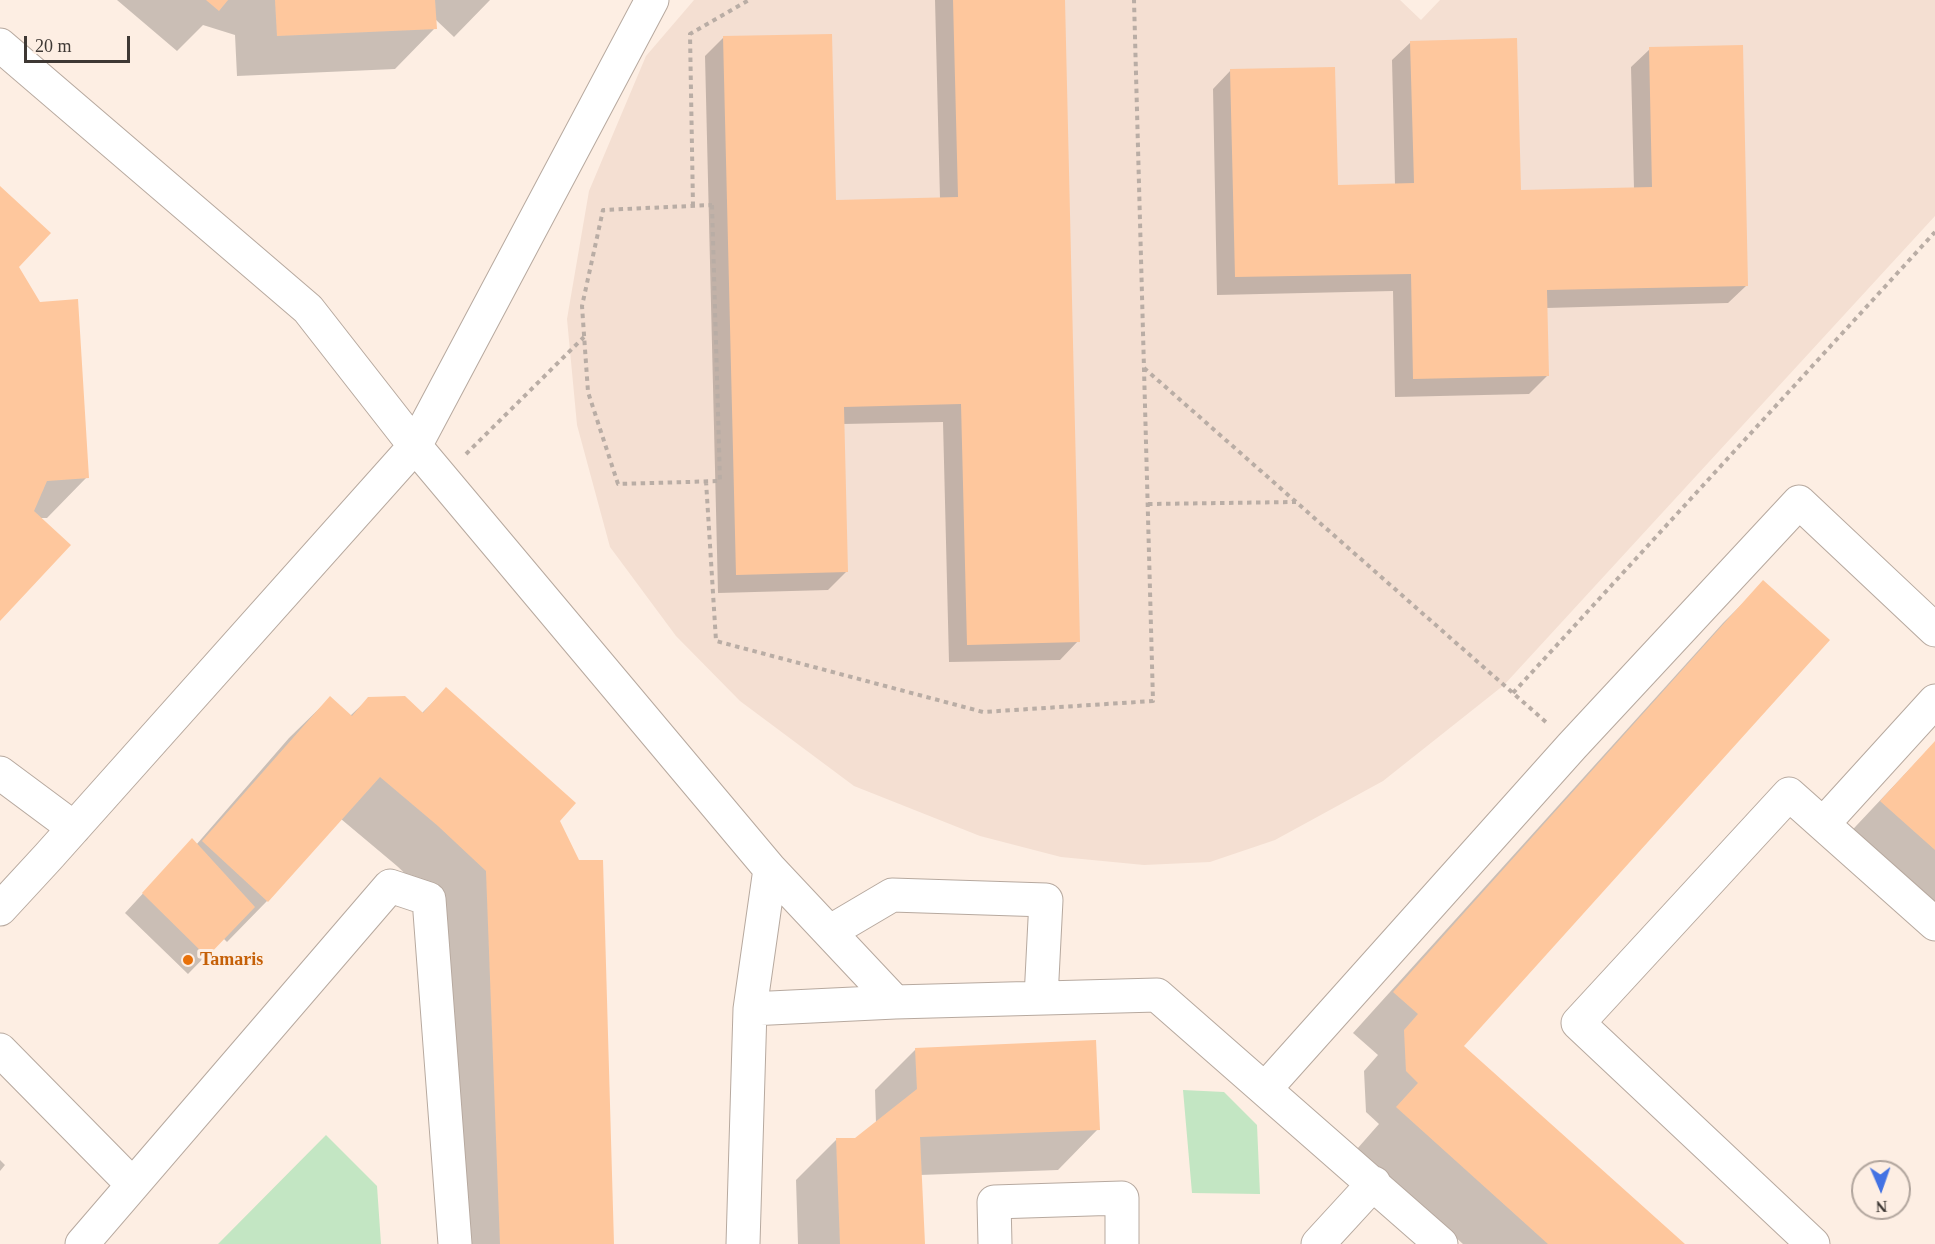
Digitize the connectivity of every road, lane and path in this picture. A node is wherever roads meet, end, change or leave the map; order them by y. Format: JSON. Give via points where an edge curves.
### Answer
{"nodes":[{"id":1,"x":652,"y":0,"type":"edge"},
{"id":2,"x":749,"y":0,"type":"edge"},
{"id":3,"x":1134,"y":0,"type":"edge"},
{"id":4,"x":0,"y":45,"type":"edge"},
{"id":5,"x":693,"y":206,"type":"junction"},
{"id":6,"x":1935,"y":232,"type":"edge"},
{"id":7,"x":584,"y":337,"type":"junction"},
{"id":8,"x":1144,"y":368,"type":"junction"},
{"id":9,"x":416,"y":446,"type":"junction"},
{"id":10,"x":442,"y":477,"type":"junction"},
{"id":11,"x":706,"y":481,"type":"junction"},
{"id":12,"x":1296,"y":502,"type":"junction"},
{"id":13,"x":1148,"y":504,"type":"junction"},
{"id":14,"x":1935,"y":630,"type":"edge"},
{"id":15,"x":1513,"y":693,"type":"junction"},
{"id":16,"x":1935,"y":701,"type":"edge"},
{"id":17,"x":1572,"y":746,"type":"junction"},
{"id":18,"x":0,"y":773,"type":"edge"},
{"id":19,"x":1824,"y":824,"type":"junction"},
{"id":20,"x":75,"y":828,"type":"junction"},
{"id":21,"x":770,"y":869,"type":"junction"},
{"id":22,"x":0,"y":909,"type":"edge"},
{"id":23,"x":1935,"y":924,"type":"edge"},
{"id":24,"x":831,"y":932,"type":"junction"},
{"id":25,"x":1041,"y":998,"type":"junction"},
{"id":26,"x":895,"y":1002,"type":"junction"},
{"id":27,"x":750,"y":1010,"type":"junction"},
{"id":28,"x":0,"y":1050,"type":"edge"},
{"id":29,"x":1265,"y":1089,"type":"junction"},
{"id":30,"x":1374,"y":1183,"type":"junction"},
{"id":31,"x":132,"y":1184,"type":"junction"},
{"id":32,"x":82,"y":1244,"type":"edge"},
{"id":33,"x":455,"y":1244,"type":"edge"},
{"id":34,"x":743,"y":1244,"type":"edge"},
{"id":35,"x":995,"y":1244,"type":"edge"},
{"id":36,"x":1122,"y":1244,"type":"edge"},
{"id":37,"x":1318,"y":1244,"type":"edge"},
{"id":38,"x":1441,"y":1244,"type":"edge"},
{"id":39,"x":1813,"y":1244,"type":"edge"}],
"edges":[{"from":1,"to":9,"type":"street"},
{"from":2,"to":5,"type":"path","via":[[690,34]]},
{"from":3,"to":8,"type":"path"},
{"from":4,"to":9,"type":"street","via":[[308,309]]},
{"from":5,"to":7,"type":"path","via":[[603,210],[582,306]]},
{"from":5,"to":11,"type":"path","via":[[712,205],[720,481]]},
{"from":6,"to":15,"type":"path"},
{"from":7,"to":10,"type":"path"},
{"from":7,"to":11,"type":"path","via":[[588,393],[618,484]]},
{"from":8,"to":12,"type":"path"},
{"from":8,"to":13,"type":"path"},
{"from":9,"to":10,"type":"street"},
{"from":9,"to":20,"type":"street"},
{"from":10,"to":21,"type":"street"},
{"from":11,"to":13,"type":"path","via":[[716,641],[983,712],[1153,701]]},
{"from":12,"to":13,"type":"path"},
{"from":12,"to":15,"type":"path"},
{"from":14,"to":17,"type":"street","via":[[1799,502]]},
{"from":15,"to":17,"type":"path"},
{"from":16,"to":19,"type":"street"},
{"from":17,"to":29,"type":"street"},
{"from":18,"to":20,"type":"street"},
{"from":19,"to":23,"type":"street"},
{"from":19,"to":39,"type":"street","via":[[1789,794],[1578,1023]]},
{"from":20,"to":22,"type":"street"},
{"from":21,"to":24,"type":"street"},
{"from":21,"to":27,"type":"street"},
{"from":24,"to":25,"type":"street","via":[[892,895],[1046,900]]},
{"from":24,"to":26,"type":"street"},
{"from":25,"to":26,"type":"street"},
{"from":25,"to":29,"type":"street","via":[[1157,995]]},
{"from":26,"to":27,"type":"street"},
{"from":27,"to":34,"type":"street"},
{"from":28,"to":31,"type":"street"},
{"from":29,"to":30,"type":"street"},
{"from":30,"to":37,"type":"street"},
{"from":30,"to":38,"type":"street"},
{"from":31,"to":32,"type":"street"},
{"from":31,"to":33,"type":"street","via":[[390,886],[429,899]]},
{"from":35,"to":36,"type":"street","via":[[994,1203],[1122,1198]]}]}
